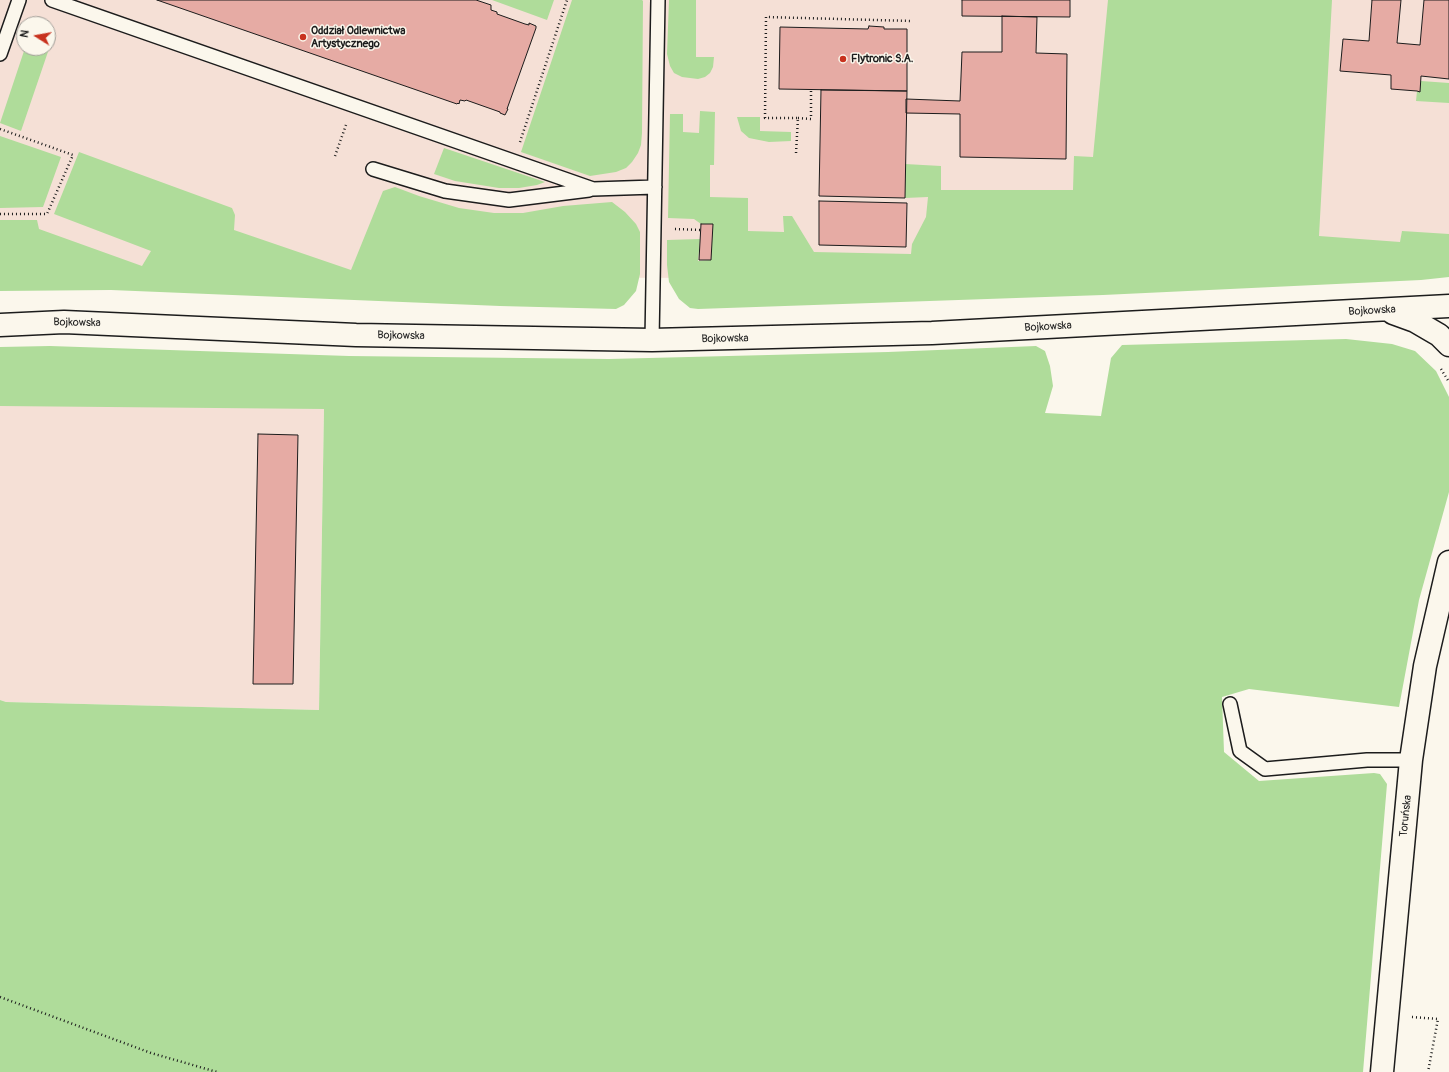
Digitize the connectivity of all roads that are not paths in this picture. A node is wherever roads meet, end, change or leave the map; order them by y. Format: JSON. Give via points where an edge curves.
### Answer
{"nodes":[{"id":1,"x":19,"y":0,"type":"edge"},
{"id":2,"x":52,"y":0,"type":"edge"},
{"id":3,"x":658,"y":0,"type":"edge"},
{"id":4,"x":0,"y":54,"type":"edge"},
{"id":5,"x":373,"y":169,"type":"dead end"},
{"id":6,"x":655,"y":187,"type":"junction"},
{"id":7,"x":593,"y":189,"type":"junction"},
{"id":8,"x":1449,"y":306,"type":"edge"},
{"id":9,"x":1386,"y":310,"type":"junction"},
{"id":10,"x":0,"y":325,"type":"edge"},
{"id":11,"x":652,"y":340,"type":"junction"},
{"id":12,"x":1449,"y":345,"type":"edge"},
{"id":13,"x":1449,"y":562,"type":"edge"},
{"id":14,"x":1230,"y":704,"type":"dead end"},
{"id":15,"x":1411,"y":760,"type":"junction"},
{"id":16,"x":1382,"y":1072,"type":"edge"}],
"edges":[{"from":1,"to":4,"type":"lane"},
{"from":2,"to":7,"type":"lane"},
{"from":3,"to":6,"type":"lane"},
{"from":5,"to":7,"type":"lane","via":[[445,191],[509,200]]},
{"from":6,"to":7,"type":"lane"},
{"from":6,"to":11,"type":"lane"},
{"from":8,"to":9,"type":"street","name":"Bojkowska"},
{"from":9,"to":11,"type":"street","name":"Bojkowska","via":[[932,333]]},
{"from":9,"to":12,"type":"street","via":[[1415,320],[1439,335]]},
{"from":10,"to":11,"type":"street","name":"Bojkowska","via":[[64,322],[356,335]]},
{"from":13,"to":15,"type":"street","name":"Toruńska","via":[[1425,666]]},
{"from":14,"to":15,"type":"lane","via":[[1240,751],[1265,768],[1368,760]]},
{"from":15,"to":16,"type":"street","name":"Toruńska"}]}
